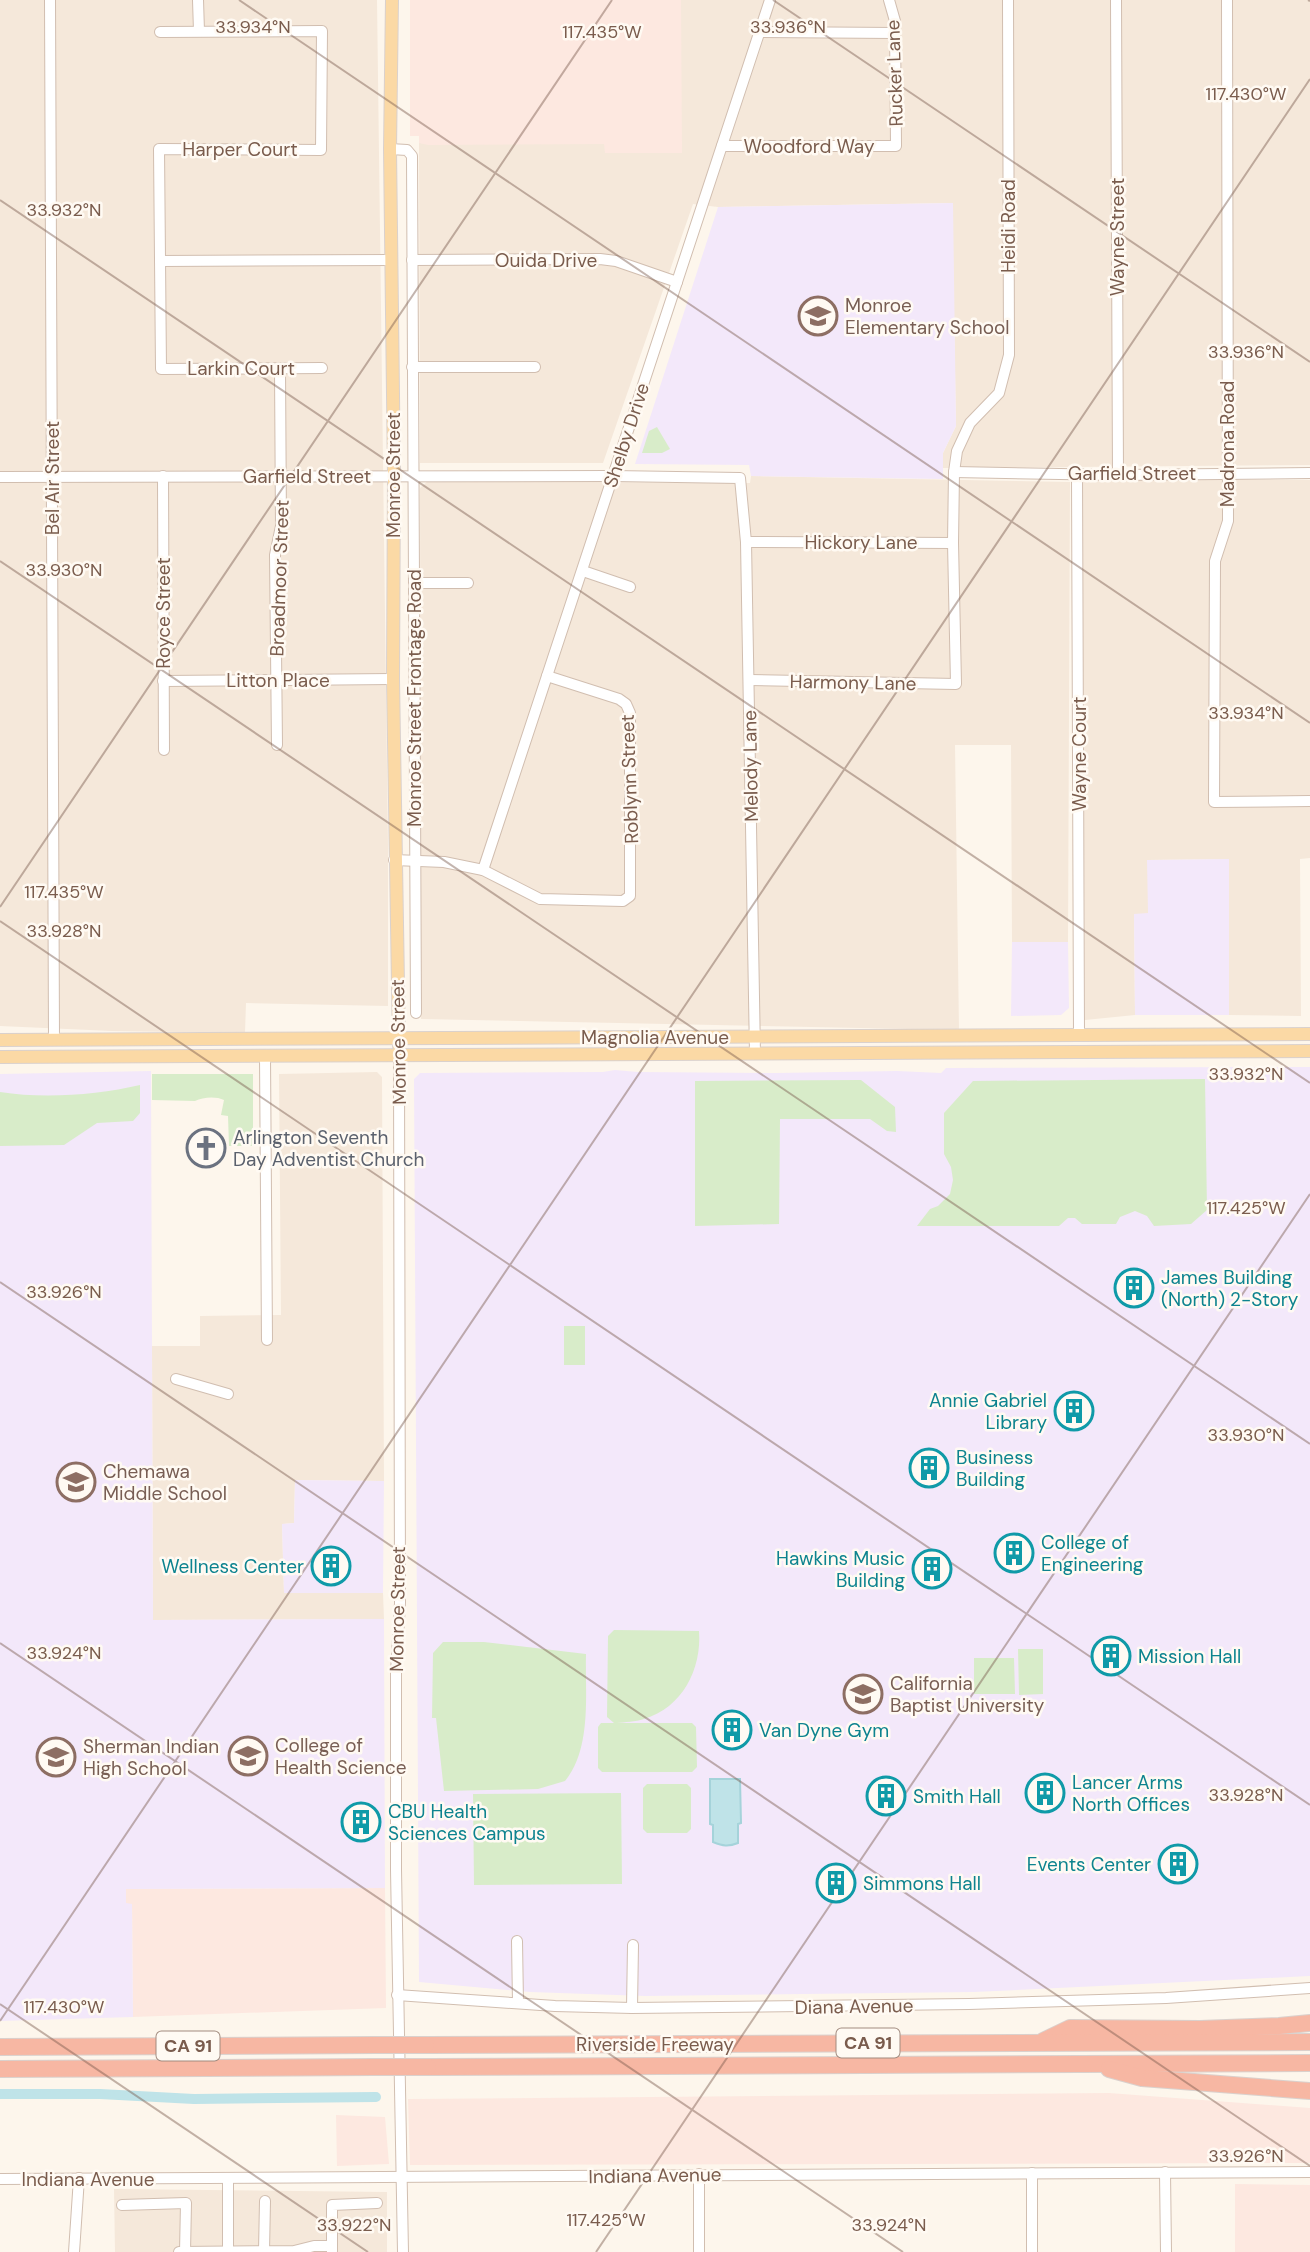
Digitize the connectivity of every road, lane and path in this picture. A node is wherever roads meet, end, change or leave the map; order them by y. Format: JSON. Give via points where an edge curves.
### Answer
{"nodes":[{"id":1,"x":50,"y":0,"type":"edge"},
{"id":2,"x":198,"y":0,"type":"edge"},
{"id":3,"x":393,"y":0,"type":"edge"},
{"id":4,"x":770,"y":0,"type":"edge"},
{"id":5,"x":889,"y":0,"type":"edge"},
{"id":6,"x":1008,"y":0,"type":"edge"},
{"id":7,"x":1116,"y":0,"type":"edge"},
{"id":8,"x":1227,"y":0,"type":"edge"},
{"id":9,"x":199,"y":31,"type":"junction"},
{"id":10,"x":160,"y":32,"type":"dead end"},
{"id":11,"x":760,"y":32,"type":"junction"},
{"id":12,"x":895,"y":33,"type":"junction"},
{"id":13,"x":722,"y":146,"type":"junction"},
{"id":14,"x":896,"y":146,"type":"joint"},
{"id":15,"x":390,"y":149,"type":"junction"},
{"id":16,"x":392,"y":260,"type":"junction"},
{"id":17,"x":412,"y":260,"type":"junction"},
{"id":18,"x":160,"y":261,"type":"junction"},
{"id":19,"x":677,"y":282,"type":"junction"},
{"id":20,"x":412,"y":367,"type":"junction"},
{"id":21,"x":535,"y":367,"type":"dead end"},
{"id":22,"x":322,"y":368,"type":"dead end"},
{"id":23,"x":280,"y":369,"type":"junction"},
{"id":24,"x":954,"y":472,"type":"junction"},
{"id":25,"x":1226,"y":473,"type":"junction"},
{"id":26,"x":1310,"y":473,"type":"edge"},
{"id":27,"x":1077,"y":474,"type":"junction"},
{"id":28,"x":1118,"y":475,"type":"junction"},
{"id":29,"x":281,"y":476,"type":"junction"},
{"id":30,"x":394,"y":476,"type":"junction"},
{"id":31,"x":412,"y":476,"type":"junction"},
{"id":32,"x":613,"y":476,"type":"junction"},
{"id":33,"x":0,"y":477,"type":"edge"},
{"id":34,"x":52,"y":477,"type":"junction"},
{"id":35,"x":163,"y":477,"type":"junction"},
{"id":36,"x":740,"y":478,"type":"joint"},
{"id":37,"x":746,"y":542,"type":"junction"},
{"id":38,"x":953,"y":543,"type":"junction"},
{"id":39,"x":583,"y":571,"type":"junction"},
{"id":40,"x":414,"y":583,"type":"junction"},
{"id":41,"x":468,"y":583,"type":"dead end"},
{"id":42,"x":630,"y":587,"type":"dead end"},
{"id":43,"x":547,"y":676,"type":"junction"},
{"id":44,"x":276,"y":680,"type":"junction"},
{"id":45,"x":393,"y":680,"type":"junction"},
{"id":46,"x":749,"y":680,"type":"junction"},
{"id":47,"x":163,"y":681,"type":"junction"},
{"id":48,"x":276,"y":745,"type":"dead end"},
{"id":49,"x":164,"y":750,"type":"dead end"},
{"id":50,"x":1310,"y":801,"type":"edge"},
{"id":51,"x":394,"y":860,"type":"junction"},
{"id":52,"x":415,"y":860,"type":"junction"},
{"id":53,"x":483,"y":870,"type":"junction"},
{"id":54,"x":416,"y":1013,"type":"dead end"},
{"id":55,"x":1310,"y":1034,"type":"edge"},
{"id":56,"x":1080,"y":1035,"type":"junction"},
{"id":57,"x":754,"y":1036,"type":"junction"},
{"id":58,"x":399,"y":1039,"type":"junction"},
{"id":59,"x":0,"y":1040,"type":"edge"},
{"id":60,"x":54,"y":1040,"type":"junction"},
{"id":61,"x":1310,"y":1051,"type":"edge"},
{"id":62,"x":1080,"y":1052,"type":"junction"},
{"id":63,"x":755,"y":1054,"type":"junction"},
{"id":64,"x":265,"y":1056,"type":"junction"},
{"id":65,"x":399,"y":1056,"type":"junction"},
{"id":66,"x":0,"y":1057,"type":"edge"},
{"id":67,"x":267,"y":1340,"type":"dead end"},
{"id":68,"x":176,"y":1379,"type":"dead end"},
{"id":69,"x":228,"y":1394,"type":"dead end"},
{"id":70,"x":517,"y":1941,"type":"dead end"},
{"id":71,"x":633,"y":1945,"type":"dead end"},
{"id":72,"x":1310,"y":1988,"type":"edge"},
{"id":73,"x":397,"y":1995,"type":"junction"},
{"id":74,"x":518,"y":2003,"type":"junction"},
{"id":75,"x":632,"y":2008,"type":"junction"},
{"id":76,"x":1310,"y":2023,"type":"edge"},
{"id":77,"x":1310,"y":2042,"type":"edge"},
{"id":78,"x":1041,"y":2043,"type":"junction"},
{"id":79,"x":0,"y":2047,"type":"edge"},
{"id":80,"x":1090,"y":2063,"type":"junction"},
{"id":81,"x":1310,"y":2063,"type":"edge"},
{"id":82,"x":0,"y":2069,"type":"edge"},
{"id":83,"x":1310,"y":2091,"type":"edge"},
{"id":84,"x":1165,"y":2172,"type":"junction"},
{"id":85,"x":1310,"y":2172,"type":"edge"},
{"id":86,"x":1032,"y":2173,"type":"junction"},
{"id":87,"x":699,"y":2174,"type":"junction"},
{"id":88,"x":79,"y":2178,"type":"junction"},
{"id":89,"x":401,"y":2178,"type":"junction"},
{"id":90,"x":0,"y":2179,"type":"edge"},
{"id":91,"x":228,"y":2179,"type":"junction"},
{"id":92,"x":265,"y":2201,"type":"dead end"},
{"id":93,"x":377,"y":2203,"type":"dead end"},
{"id":94,"x":122,"y":2205,"type":"dead end"},
{"id":95,"x":332,"y":2249,"type":"edge"},
{"id":96,"x":264,"y":2251,"type":"edge"},
{"id":97,"x":294,"y":2251,"type":"edge"},
{"id":98,"x":74,"y":2252,"type":"edge"},
{"id":99,"x":179,"y":2252,"type":"edge"},
{"id":100,"x":185,"y":2252,"type":"edge"},
{"id":101,"x":209,"y":2252,"type":"edge"},
{"id":102,"x":228,"y":2252,"type":"edge"},
{"id":103,"x":403,"y":2252,"type":"edge"},
{"id":104,"x":699,"y":2252,"type":"edge"},
{"id":105,"x":1032,"y":2252,"type":"edge"},
{"id":106,"x":1166,"y":2252,"type":"edge"}],
"edges":[{"from":1,"to":34,"type":"street","name":"Bel Air Street"},
{"from":2,"to":9,"type":"street"},
{"from":3,"to":15,"type":"main road","name":"Monroe Street"},
{"from":4,"to":11,"type":"street","name":"Shelby Drive"},
{"from":5,"to":12,"type":"street","name":"Rucker Lane"},
{"from":6,"to":24,"type":"street","name":"Heidi Road","via":[[1009,355],[999,393],[964,431]]},
{"from":7,"to":28,"type":"street","name":"Wayne Street"},
{"from":8,"to":25,"type":"street","name":"Madrona Road"},
{"from":9,"to":10,"type":"street"},
{"from":9,"to":18,"type":"street","name":"Harper Court","via":[[322,31],[321,150],[159,149]]},
{"from":11,"to":12,"type":"street"},
{"from":11,"to":13,"type":"street","name":"Shelby Drive"},
{"from":12,"to":14,"type":"street","name":"Rucker Lane"},
{"from":13,"to":14,"type":"street","name":"Woodford Way"},
{"from":13,"to":19,"type":"street","name":"Shelby Drive"},
{"from":15,"to":16,"type":"main road","name":"Monroe Street"},
{"from":15,"to":17,"type":"street","name":"Monroe Street Frontage Road","via":[[407,150],[412,156]]},
{"from":16,"to":18,"type":"street"},
{"from":16,"to":30,"type":"main road","name":"Monroe Street"},
{"from":17,"to":19,"type":"street","name":"Ouida Drive","via":[[600,259]]},
{"from":17,"to":20,"type":"street","name":"Monroe Street Frontage Road"},
{"from":18,"to":23,"type":"street","name":"Larkin Court","via":[[161,369]]},
{"from":19,"to":32,"type":"street","name":"Shelby Drive"},
{"from":20,"to":21,"type":"street"},
{"from":20,"to":31,"type":"street","name":"Monroe Street Frontage Road"},
{"from":22,"to":23,"type":"street","name":"Larkin Court"},
{"from":23,"to":29,"type":"street","name":"Broadmoor Street"},
{"from":24,"to":27,"type":"street","name":"Garfield Street"},
{"from":24,"to":38,"type":"street","name":"Heidi Road"},
{"from":25,"to":26,"type":"street","name":"Garfield Street"},
{"from":25,"to":28,"type":"street","name":"Garfield Street"},
{"from":25,"to":50,"type":"street","name":"Madrona Road","via":[[1228,521],[1215,561],[1214,802]]},
{"from":27,"to":28,"type":"street","name":"Garfield Street"},
{"from":27,"to":56,"type":"street","name":"Wayne Court"},
{"from":29,"to":30,"type":"street","name":"Garfield Street"},
{"from":29,"to":35,"type":"street","name":"Garfield Street"},
{"from":29,"to":44,"type":"street","name":"Broadmoor Street","via":[[281,526],[275,555]]},
{"from":30,"to":31,"type":"street","name":"Garfield Street"},
{"from":30,"to":45,"type":"main road","name":"Monroe Street"},
{"from":31,"to":32,"type":"street","name":"Garfield Street"},
{"from":31,"to":40,"type":"street","name":"Monroe Street Frontage Road"},
{"from":32,"to":36,"type":"street","name":"Garfield Street"},
{"from":32,"to":39,"type":"street","name":"Shelby Drive"},
{"from":33,"to":34,"type":"street","name":"Garfield Street"},
{"from":34,"to":35,"type":"street","name":"Garfield Street"},
{"from":34,"to":60,"type":"street","name":"Bel Air Street"},
{"from":35,"to":47,"type":"street","name":"Royce Street"},
{"from":36,"to":37,"type":"street","name":"Melody Lane"},
{"from":37,"to":38,"type":"street","name":"Hickory Lane"},
{"from":37,"to":46,"type":"street","name":"Melody Lane"},
{"from":38,"to":46,"type":"street","name":"Harmony Lane","via":[[956,684]]},
{"from":39,"to":42,"type":"street"},
{"from":39,"to":43,"type":"street","name":"Shelby Drive"},
{"from":40,"to":41,"type":"street"},
{"from":40,"to":52,"type":"street","name":"Monroe Street Frontage Road"},
{"from":43,"to":53,"type":"street","name":"Shelby Drive"},
{"from":43,"to":53,"type":"street","name":"Roblynn Street","via":[[619,699],[630,713],[630,896],[623,901],[540,899]]},
{"from":44,"to":45,"type":"street","name":"Litton Place"},
{"from":44,"to":47,"type":"street","name":"Litton Place"},
{"from":44,"to":48,"type":"street","name":"Broadmoor Street"},
{"from":45,"to":51,"type":"main road","name":"Monroe Street"},
{"from":46,"to":57,"type":"street","name":"Melody Lane"},
{"from":47,"to":49,"type":"street","name":"Royce Street"},
{"from":51,"to":52,"type":"street"},
{"from":51,"to":58,"type":"main road","name":"Monroe Street"},
{"from":52,"to":53,"type":"street"},
{"from":52,"to":54,"type":"street","name":"Monroe Street Frontage Road"},
{"from":55,"to":56,"type":"main road","name":"Magnolia Avenue"},
{"from":56,"to":57,"type":"main road","name":"Magnolia Avenue"},
{"from":56,"to":62,"type":"main road"},
{"from":57,"to":58,"type":"main road","name":"Magnolia Avenue"},
{"from":57,"to":63,"type":"street","name":"Melody Lane"},
{"from":58,"to":60,"type":"main road","name":"Magnolia Avenue"},
{"from":58,"to":65,"type":"main road","name":"Monroe Street"},
{"from":59,"to":60,"type":"main road","name":"Magnolia Avenue"},
{"from":61,"to":62,"type":"main road","name":"Magnolia Avenue"},
{"from":62,"to":63,"type":"main road","name":"Magnolia Avenue"},
{"from":63,"to":65,"type":"main road","name":"Magnolia Avenue"},
{"from":64,"to":65,"type":"main road","name":"Magnolia Avenue"},
{"from":64,"to":66,"type":"main road","name":"Magnolia Avenue"},
{"from":64,"to":67,"type":"street"},
{"from":65,"to":73,"type":"street","name":"Monroe Street"},
{"from":68,"to":69,"type":"street"},
{"from":70,"to":74,"type":"street"},
{"from":71,"to":75,"type":"street"},
{"from":72,"to":75,"type":"street","name":"Diana Avenue","via":[[969,2004]]},
{"from":73,"to":74,"type":"street","name":"Diana Avenue"},
{"from":73,"to":89,"type":"street","name":"Monroe Street"},
{"from":74,"to":75,"type":"street","name":"Diana Avenue"},
{"from":76,"to":78,"type":"highway","via":[[1200,2029],[1070,2028]]},
{"from":77,"to":78,"type":"highway","name":"Riverside Freeway","number":"CA 91"},
{"from":78,"to":79,"type":"highway","name":"Riverside Freeway","number":"CA 91","bridge":true},
{"from":80,"to":81,"type":"highway","name":"Riverside Freeway","number":"CA 91"},
{"from":80,"to":82,"type":"highway","name":"Riverside Freeway","number":"CA 91","bridge":true},
{"from":80,"to":83,"type":"highway","via":[[1142,2078]]},
{"from":84,"to":85,"type":"street","name":"Indiana Avenue"},
{"from":84,"to":86,"type":"street","name":"Indiana Avenue"},
{"from":84,"to":106,"type":"street"},
{"from":86,"to":87,"type":"street","name":"Indiana Avenue"},
{"from":86,"to":105,"type":"street"},
{"from":87,"to":89,"type":"street","name":"Indiana Avenue"},
{"from":87,"to":104,"type":"street"},
{"from":88,"to":90,"type":"street","name":"Indiana Avenue"},
{"from":88,"to":91,"type":"street","name":"Indiana Avenue"},
{"from":88,"to":98,"type":"street"},
{"from":89,"to":91,"type":"street","name":"Indiana Avenue"},
{"from":89,"to":103,"type":"street","name":"Monroe Street"},
{"from":91,"to":102,"type":"street"},
{"from":92,"to":96,"type":"street"},
{"from":93,"to":95,"type":"street","via":[[332,2205]]},
{"from":94,"to":100,"type":"street","via":[[186,2203]]},
{"from":95,"to":97,"type":"street","via":[[314,2246]]},
{"from":96,"to":97,"type":"street"},
{"from":96,"to":102,"type":"street"},
{"from":99,"to":100,"type":"street"},
{"from":100,"to":101,"type":"street"},
{"from":101,"to":102,"type":"street"}]}
